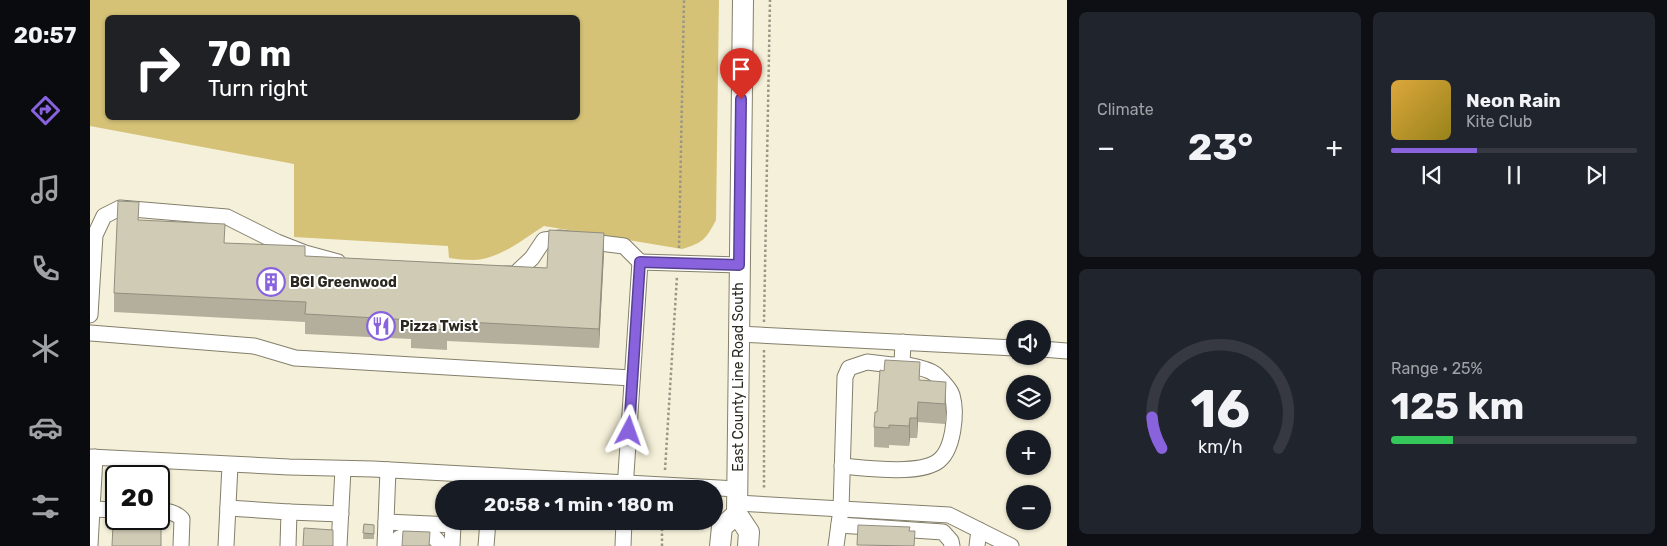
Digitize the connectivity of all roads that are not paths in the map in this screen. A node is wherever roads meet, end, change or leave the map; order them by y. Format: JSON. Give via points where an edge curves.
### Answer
{"nodes":[{"id":1,"x":743,"y":0,"type":"edge"},
{"id":2,"x":95,"y":223,"type":"edge"},
{"id":3,"x":640,"y":262,"type":"junction"},
{"id":4,"x":352,"y":263,"type":"edge"},
{"id":5,"x":739,"y":265,"type":"junction"},
{"id":6,"x":495,"y":274,"type":"edge"},
{"id":7,"x":90,"y":314,"type":"edge"},
{"id":8,"x":90,"y":333,"type":"edge"},
{"id":9,"x":738,"y":334,"type":"junction"},
{"id":10,"x":903,"y":342,"type":"junction"},
{"id":11,"x":1006,"y":348,"type":"edge"},
{"id":12,"x":1051,"y":350,"type":"edge"},
{"id":13,"x":1067,"y":351,"type":"edge"},
{"id":14,"x":902,"y":364,"type":"junction"},
{"id":15,"x":632,"y":378,"type":"junction"},
{"id":16,"x":93,"y":457,"type":"edge"},
{"id":17,"x":230,"y":465,"type":"junction"},
{"id":18,"x":842,"y":466,"type":"junction"},
{"id":19,"x":342,"y":469,"type":"junction"},
{"id":20,"x":388,"y":470,"type":"junction"},
{"id":21,"x":473,"y":480,"type":"edge"},
{"id":22,"x":625,"y":480,"type":"edge"},
{"id":23,"x":723,"y":499,"type":"edge"},
{"id":24,"x":737,"y":502,"type":"junction"},
{"id":25,"x":228,"y":508,"type":"junction"},
{"id":26,"x":92,"y":509,"type":"junction"},
{"id":27,"x":842,"y":509,"type":"junction"},
{"id":28,"x":105,"y":510,"type":"edge"},
{"id":29,"x":170,"y":511,"type":"edge"},
{"id":30,"x":289,"y":512,"type":"junction"},
{"id":31,"x":341,"y":514,"type":"junction"},
{"id":32,"x":386,"y":522,"type":"junction"},
{"id":33,"x":839,"y":525,"type":"junction"},
{"id":34,"x":487,"y":530,"type":"edge"},
{"id":35,"x":624,"y":530,"type":"edge"},
{"id":36,"x":978,"y":530,"type":"junction"},
{"id":37,"x":90,"y":545,"type":"edge"},
{"id":38,"x":182,"y":546,"type":"edge"},
{"id":39,"x":226,"y":546,"type":"edge"},
{"id":40,"x":288,"y":546,"type":"edge"},
{"id":41,"x":339,"y":546,"type":"edge"},
{"id":42,"x":385,"y":546,"type":"edge"},
{"id":43,"x":396,"y":546,"type":"edge"},
{"id":44,"x":440,"y":546,"type":"edge"},
{"id":45,"x":452,"y":546,"type":"edge"},
{"id":46,"x":486,"y":546,"type":"edge"},
{"id":47,"x":623,"y":546,"type":"edge"},
{"id":48,"x":720,"y":546,"type":"edge"},
{"id":49,"x":748,"y":546,"type":"edge"},
{"id":50,"x":836,"y":546,"type":"edge"},
{"id":51,"x":952,"y":546,"type":"edge"},
{"id":52,"x":978,"y":546,"type":"edge"},
{"id":53,"x":1011,"y":546,"type":"edge"}],
"edges":[{"from":1,"to":5,"type":"main road","name":"East County Line Road South"},
{"from":2,"to":4,"type":"lane","via":[[120,208],[227,217],[305,253],[333,262]]},
{"from":2,"to":7,"type":"lane"},
{"from":3,"to":5,"type":"lane"},
{"from":3,"to":6,"type":"lane","via":[[624,246],[560,238],[544,240],[532,258],[514,274]]},
{"from":3,"to":15,"type":"lane"},
{"from":5,"to":9,"type":"main road","name":"East County Line Road South"},
{"from":8,"to":15,"type":"lane","via":[[254,346],[295,358]]},
{"from":9,"to":10,"type":"lane"},
{"from":9,"to":24,"type":"main road","name":"East County Line Road South"},
{"from":10,"to":11,"type":"lane"},
{"from":10,"to":14,"type":"lane"},
{"from":12,"to":13,"type":"lane"},
{"from":14,"to":18,"type":"lane","via":[[867,362],[849,368],[844,377]]},
{"from":14,"to":18,"type":"lane","via":[[933,373],[951,393],[955,418],[948,448],[937,462],[909,469]]},
{"from":15,"to":22,"type":"lane"},
{"from":16,"to":17,"type":"lane"},
{"from":16,"to":26,"type":"lane"},
{"from":17,"to":19,"type":"lane"},
{"from":17,"to":25,"type":"lane"},
{"from":18,"to":27,"type":"lane"},
{"from":19,"to":20,"type":"lane"},
{"from":19,"to":31,"type":"lane"},
{"from":20,"to":21,"type":"lane"},
{"from":20,"to":32,"type":"lane"},
{"from":23,"to":24,"type":"lane"},
{"from":24,"to":27,"type":"lane"},
{"from":24,"to":48,"type":"main road","via":[[722,527]]},
{"from":24,"to":49,"type":"main road","name":"East County Line Road South","via":[[749,532]]},
{"from":25,"to":30,"type":"lane"},
{"from":25,"to":39,"type":"lane"},
{"from":26,"to":28,"type":"lane"},
{"from":26,"to":37,"type":"lane"},
{"from":27,"to":33,"type":"lane"},
{"from":27,"to":36,"type":"lane","via":[[949,515]]},
{"from":29,"to":38,"type":"lane","via":[[182,519]]},
{"from":30,"to":31,"type":"lane"},
{"from":30,"to":40,"type":"lane"},
{"from":31,"to":41,"type":"lane"},
{"from":32,"to":42,"type":"lane"},
{"from":32,"to":45,"type":"lane","via":[[453,525]]},
{"from":33,"to":50,"type":"lane"},
{"from":33,"to":51,"type":"lane","via":[[943,532]]},
{"from":34,"to":46,"type":"lane"},
{"from":35,"to":47,"type":"lane"},
{"from":36,"to":52,"type":"lane"},
{"from":36,"to":53,"type":"lane"},
{"from":43,"to":44,"type":"lane","via":[[399,538],[407,534],[431,534]]}]}
